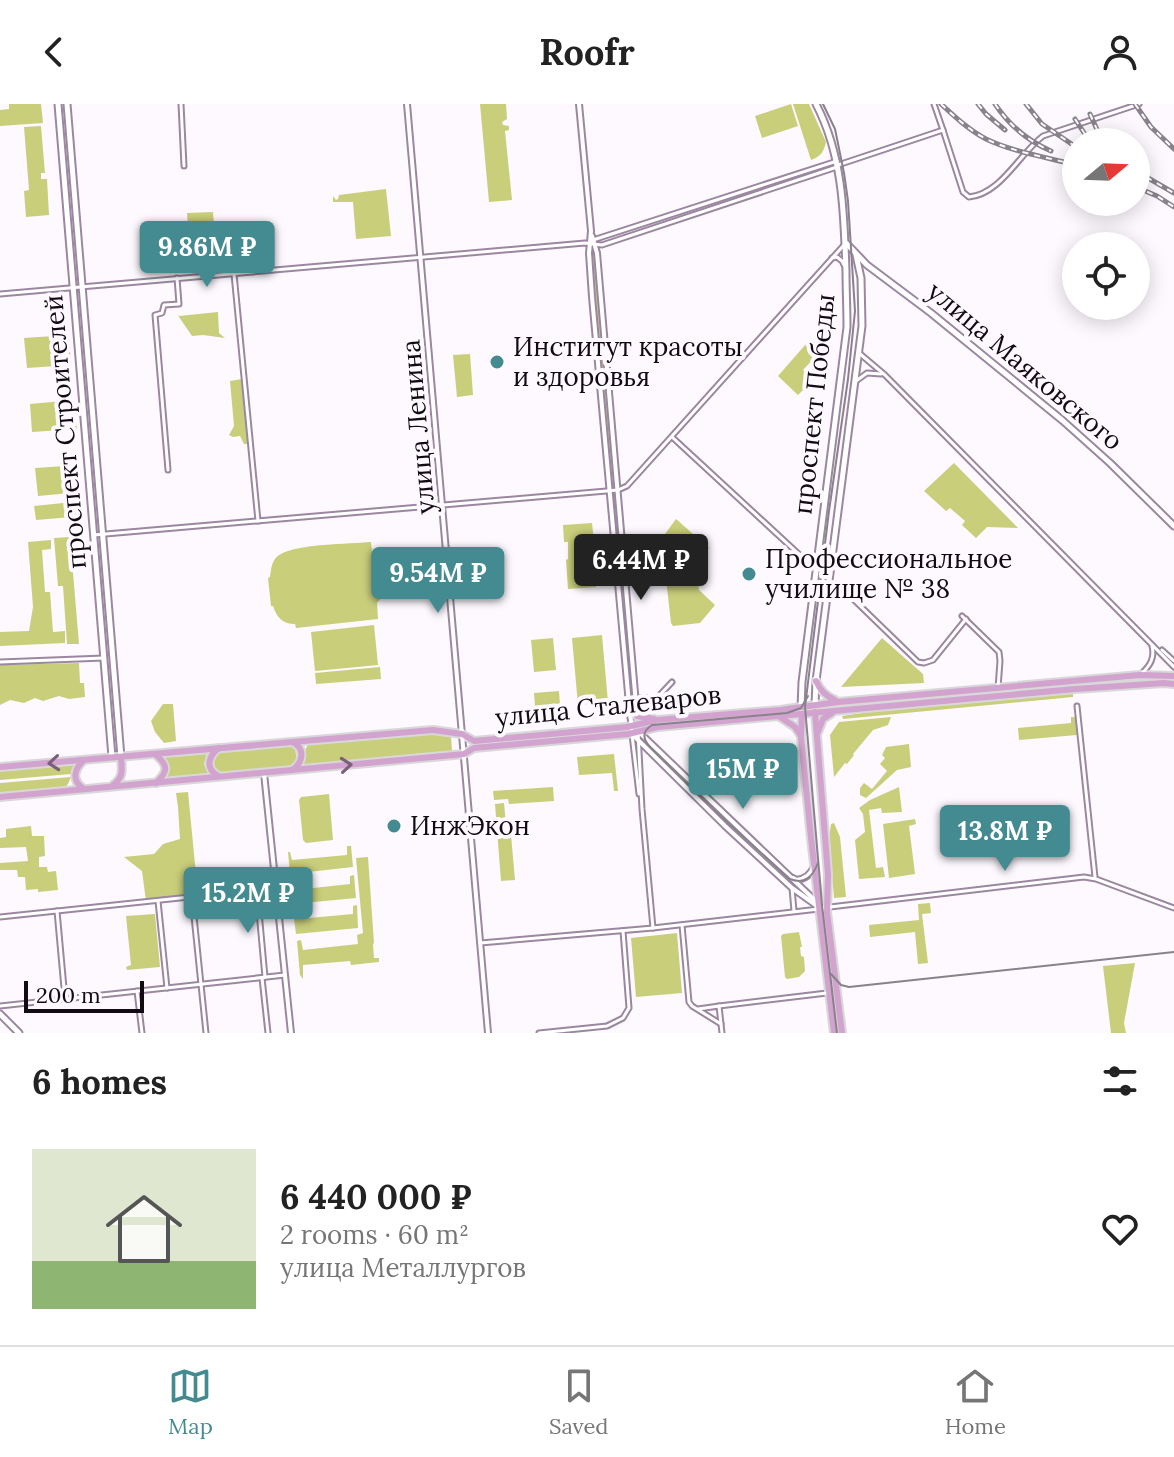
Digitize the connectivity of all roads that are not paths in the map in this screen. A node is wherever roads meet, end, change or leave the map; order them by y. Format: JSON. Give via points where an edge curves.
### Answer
{"nodes":[{"id":1,"x":58,"y":104,"type":"edge"},
{"id":2,"x":67,"y":104,"type":"edge"},
{"id":3,"x":181,"y":104,"type":"edge"},
{"id":4,"x":407,"y":104,"type":"edge"},
{"id":5,"x":579,"y":104,"type":"edge"},
{"id":6,"x":816,"y":104,"type":"edge"},
{"id":7,"x":934,"y":104,"type":"edge"},
{"id":8,"x":1139,"y":104,"type":"edge"},
{"id":9,"x":943,"y":130,"type":"junction"},
{"id":10,"x":838,"y":164,"type":"junction"},
{"id":11,"x":184,"y":166,"type":"dead end"},
{"id":12,"x":716,"y":200,"type":"junction"},
{"id":13,"x":718,"y":207,"type":"junction"},
{"id":14,"x":591,"y":242,"type":"junction"},
{"id":15,"x":846,"y":243,"type":"junction"},
{"id":16,"x":856,"y":255,"type":"junction"},
{"id":17,"x":421,"y":256,"type":"junction"},
{"id":18,"x":832,"y":258,"type":"junction"},
{"id":19,"x":846,"y":269,"type":"junction"},
{"id":20,"x":875,"y":270,"type":"junction"},
{"id":21,"x":234,"y":274,"type":"junction"},
{"id":22,"x":177,"y":278,"type":"junction"},
{"id":23,"x":861,"y":278,"type":"junction"},
{"id":24,"x":73,"y":287,"type":"junction"},
{"id":25,"x":82,"y":287,"type":"junction"},
{"id":26,"x":0,"y":294,"type":"edge"},
{"id":27,"x":859,"y":353,"type":"junction"},
{"id":28,"x":885,"y":375,"type":"junction"},
{"id":29,"x":856,"y":381,"type":"junction"},
{"id":30,"x":671,"y":437,"type":"junction"},
{"id":31,"x":168,"y":470,"type":"dead end"},
{"id":32,"x":610,"y":490,"type":"junction"},
{"id":33,"x":618,"y":490,"type":"junction"},
{"id":34,"x":443,"y":505,"type":"junction"},
{"id":35,"x":258,"y":521,"type":"junction"},
{"id":36,"x":1174,"y":526,"type":"edge"},
{"id":37,"x":103,"y":534,"type":"junction"},
{"id":38,"x":94,"y":535,"type":"junction"},
{"id":39,"x":816,"y":570,"type":"junction"},
{"id":40,"x":828,"y":588,"type":"junction"},
{"id":41,"x":1151,"y":642,"type":"junction"},
{"id":42,"x":104,"y":658,"type":"junction"},
{"id":43,"x":1174,"y":661,"type":"edge"},
{"id":44,"x":0,"y":662,"type":"edge"},
{"id":45,"x":1174,"y":667,"type":"edge"},
{"id":46,"x":1140,"y":675,"type":"junction"},
{"id":47,"x":1174,"y":676,"type":"edge"},
{"id":48,"x":816,"y":681,"type":"junction"},
{"id":49,"x":672,"y":682,"type":"dead end"},
{"id":50,"x":1174,"y":684,"type":"edge"},
{"id":51,"x":998,"y":688,"type":"junction"},
{"id":52,"x":635,"y":698,"type":"junction"},
{"id":53,"x":838,"y":702,"type":"junction"},
{"id":54,"x":815,"y":705,"type":"junction"},
{"id":55,"x":1077,"y":706,"type":"dead end"},
{"id":56,"x":802,"y":711,"type":"junction"},
{"id":57,"x":838,"y":711,"type":"junction"},
{"id":58,"x":815,"y":714,"type":"junction"},
{"id":59,"x":780,"y":717,"type":"junction"},
{"id":60,"x":635,"y":726,"type":"junction"},
{"id":61,"x":462,"y":734,"type":"junction"},
{"id":62,"x":817,"y":735,"type":"junction"},
{"id":63,"x":801,"y":737,"type":"junction"},
{"id":64,"x":638,"y":741,"type":"junction"},
{"id":65,"x":291,"y":742,"type":"junction"},
{"id":66,"x":219,"y":748,"type":"junction"},
{"id":67,"x":474,"y":748,"type":"junction"},
{"id":68,"x":155,"y":754,"type":"junction"},
{"id":69,"x":464,"y":754,"type":"junction"},
{"id":70,"x":112,"y":757,"type":"junction"},
{"id":71,"x":121,"y":757,"type":"junction"},
{"id":72,"x":84,"y":760,"type":"junction"},
{"id":73,"x":0,"y":767,"type":"edge"},
{"id":74,"x":292,"y":770,"type":"junction"},
{"id":75,"x":264,"y":773,"type":"junction"},
{"id":76,"x":222,"y":777,"type":"junction"},
{"id":77,"x":156,"y":783,"type":"junction"},
{"id":78,"x":110,"y":787,"type":"junction"},
{"id":79,"x":86,"y":790,"type":"junction"},
{"id":80,"x":0,"y":797,"type":"edge"},
{"id":81,"x":642,"y":809,"type":"junction"},
{"id":82,"x":814,"y":864,"type":"junction"},
{"id":83,"x":790,"y":875,"type":"junction"},
{"id":84,"x":1096,"y":879,"type":"junction"},
{"id":85,"x":817,"y":887,"type":"junction"},
{"id":86,"x":828,"y":887,"type":"junction"},
{"id":87,"x":276,"y":888,"type":"junction"},
{"id":88,"x":792,"y":888,"type":"junction"},
{"id":89,"x":257,"y":890,"type":"junction"},
{"id":90,"x":192,"y":897,"type":"junction"},
{"id":91,"x":158,"y":901,"type":"junction"},
{"id":92,"x":824,"y":908,"type":"junction"},
{"id":93,"x":1174,"y":908,"type":"edge"},
{"id":94,"x":57,"y":911,"type":"junction"},
{"id":95,"x":794,"y":911,"type":"junction"},
{"id":96,"x":0,"y":917,"type":"edge"},
{"id":97,"x":682,"y":925,"type":"junction"},
{"id":98,"x":653,"y":928,"type":"junction"},
{"id":99,"x":623,"y":931,"type":"junction"},
{"id":100,"x":480,"y":943,"type":"junction"},
{"id":101,"x":285,"y":975,"type":"junction"},
{"id":102,"x":264,"y":977,"type":"junction"},
{"id":103,"x":200,"y":984,"type":"junction"},
{"id":104,"x":167,"y":988,"type":"junction"},
{"id":105,"x":137,"y":991,"type":"junction"},
{"id":106,"x":834,"y":992,"type":"junction"},
{"id":107,"x":65,"y":999,"type":"junction"},
{"id":108,"x":0,"y":1006,"type":"edge"},
{"id":109,"x":719,"y":1006,"type":"junction"},
{"id":110,"x":696,"y":1009,"type":"junction"},
{"id":111,"x":0,"y":1014,"type":"edge"},
{"id":112,"x":721,"y":1024,"type":"junction"},
{"id":113,"x":597,"y":1027,"type":"junction"},
{"id":114,"x":19,"y":1033,"type":"edge"},
{"id":115,"x":142,"y":1033,"type":"edge"},
{"id":116,"x":206,"y":1033,"type":"edge"},
{"id":117,"x":268,"y":1033,"type":"edge"},
{"id":118,"x":291,"y":1033,"type":"edge"},
{"id":119,"x":488,"y":1033,"type":"edge"},
{"id":120,"x":539,"y":1033,"type":"edge"},
{"id":121,"x":597,"y":1033,"type":"edge"},
{"id":122,"x":722,"y":1033,"type":"edge"},
{"id":123,"x":834,"y":1033,"type":"edge"},
{"id":124,"x":842,"y":1033,"type":"edge"}],
"edges":[{"from":1,"to":24,"type":"main road","name":"проспект Строителей"},
{"from":2,"to":25,"type":"main road","name":"проспект Строителей"},
{"from":3,"to":11,"type":"street"},
{"from":4,"to":17,"type":"street","name":"улица Ленина"},
{"from":5,"to":14,"type":"street"},
{"from":6,"to":10,"type":"main road","name":"проспект Победы"},
{"from":7,"to":9,"type":"street"},
{"from":8,"to":9,"type":"street","via":[[1043,136],[992,189],[969,197]]},
{"from":9,"to":10,"type":"street"},
{"from":10,"to":12,"type":"street"},
{"from":10,"to":13,"type":"street"},
{"from":10,"to":15,"type":"main road","name":"проспект Победы"},
{"from":12,"to":13,"type":"street"},
{"from":12,"to":14,"type":"street"},
{"from":13,"to":14,"type":"street","via":[[602,245]]},
{"from":14,"to":17,"type":"street"},
{"from":14,"to":32,"type":"street"},
{"from":14,"to":33,"type":"street","via":[[599,267]]},
{"from":15,"to":16,"type":"main road","name":"улица Маяковского"},
{"from":15,"to":18,"type":"street"},
{"from":15,"to":19,"type":"main road","name":"проспект Победы"},
{"from":16,"to":20,"type":"main road","name":"улица Маяковского"},
{"from":16,"to":23,"type":"main road","name":"проспект Победы"},
{"from":17,"to":21,"type":"street"},
{"from":17,"to":34,"type":"street","name":"улица Ленина"},
{"from":18,"to":19,"type":"street"},
{"from":18,"to":30,"type":"street"},
{"from":19,"to":39,"type":"main road","name":"проспект Победы","via":[[847,327]]},
{"from":20,"to":23,"type":"main road","via":[[864,271]]},
{"from":20,"to":36,"type":"main road","name":"улица Маяковского","via":[[1062,420]]},
{"from":21,"to":22,"type":"street"},
{"from":21,"to":35,"type":"street"},
{"from":22,"to":25,"type":"street"},
{"from":22,"to":31,"type":"street","via":[[179,304],[164,305],[155,315]]},
{"from":23,"to":27,"type":"main road","name":"проспект Победы"},
{"from":24,"to":25,"type":"street"},
{"from":24,"to":26,"type":"street"},
{"from":24,"to":38,"type":"main road","name":"проспект Строителей"},
{"from":25,"to":37,"type":"main road","name":"проспект Строителей"},
{"from":27,"to":28,"type":"street"},
{"from":27,"to":29,"type":"main road","name":"проспект Победы"},
{"from":28,"to":29,"type":"street","via":[[867,373]]},
{"from":28,"to":41,"type":"street"},
{"from":29,"to":40,"type":"main road","name":"проспект Победы"},
{"from":30,"to":33,"type":"street"},
{"from":30,"to":39,"type":"street"},
{"from":32,"to":33,"type":"street"},
{"from":32,"to":34,"type":"street"},
{"from":32,"to":60,"type":"street"},
{"from":33,"to":52,"type":"street"},
{"from":34,"to":35,"type":"street"},
{"from":34,"to":61,"type":"street","name":"улица Ленина"},
{"from":35,"to":37,"type":"street"},
{"from":37,"to":38,"type":"street"},
{"from":37,"to":71,"type":"main road","name":"проспект Строителей"},
{"from":38,"to":42,"type":"main road","name":"проспект Строителей"},
{"from":39,"to":56,"type":"main road","name":"проспект Победы"},
{"from":40,"to":48,"type":"main road","name":"проспект Победы"},
{"from":40,"to":51,"type":"street","via":[[850,596],[918,662],[933,660],[964,618],[999,652]]},
{"from":41,"to":43,"type":"street"},
{"from":41,"to":45,"type":"street"},
{"from":41,"to":46,"type":"street","via":[[1152,659]]},
{"from":42,"to":44,"type":"street"},
{"from":42,"to":70,"type":"main road","name":"проспект Строителей"},
{"from":46,"to":47,"type":"main road","name":"улица Сталеваров"},
{"from":46,"to":51,"type":"main road","name":"улица Сталеваров"},
{"from":48,"to":53,"type":"main road"},
{"from":48,"to":54,"type":"main road","name":"проспект Победы"},
{"from":49,"to":52,"type":"street","via":[[657,698]]},
{"from":50,"to":57,"type":"main road","name":"улица Сталеваров"},
{"from":51,"to":53,"type":"main road","name":"улица Сталеваров"},
{"from":52,"to":60,"type":"street"},
{"from":53,"to":54,"type":"main road","name":"улица Сталеваров"},
{"from":54,"to":56,"type":"main road","name":"улица Сталеваров"},
{"from":54,"to":58,"type":"main road","name":"проспект Победы"},
{"from":55,"to":84,"type":"street"},
{"from":56,"to":58,"type":"main road","name":"улица Сталеваров"},
{"from":56,"to":59,"type":"main road","name":"улица Сталеваров"},
{"from":56,"to":60,"type":"main road","name":"улица Сталеваров","via":[[657,720]]},
{"from":56,"to":63,"type":"main road","name":"проспект Победы"},
{"from":57,"to":58,"type":"main road","name":"улица Сталеваров"},
{"from":57,"to":62,"type":"main road","via":[[823,719]]},
{"from":58,"to":62,"type":"main road","name":"проспект Победы"},
{"from":59,"to":60,"type":"main road","name":"улица Сталеваров"},
{"from":59,"to":63,"type":"main road"},
{"from":60,"to":61,"type":"main road","name":"улица Сталеваров","via":[[474,741]]},
{"from":60,"to":64,"type":"street"},
{"from":60,"to":67,"type":"main road","name":"улица Сталеваров"},
{"from":60,"to":81,"type":"street"},
{"from":60,"to":83,"type":"street"},
{"from":61,"to":65,"type":"main road","name":"улица Сталеваров","via":[[433,730]]},
{"from":61,"to":67,"type":"street"},
{"from":61,"to":69,"type":"street","name":"улица Ленина"},
{"from":62,"to":86,"type":"main road","name":"проспект Победы"},
{"from":63,"to":82,"type":"main road","name":"проспект Победы"},
{"from":64,"to":81,"type":"street"},
{"from":64,"to":88,"type":"street"},
{"from":65,"to":66,"type":"main road","name":"улица Сталеваров"},
{"from":65,"to":74,"type":"main road","via":[[301,755]]},
{"from":66,"to":68,"type":"main road","name":"улица Сталеваров"},
{"from":66,"to":76,"type":"main road","via":[[209,764]]},
{"from":67,"to":69,"type":"main road","name":"улица Сталеваров"},
{"from":68,"to":71,"type":"main road","name":"улица Сталеваров"},
{"from":68,"to":77,"type":"main road","via":[[166,768]]},
{"from":74,"to":69,"type":"main road","name":"улица Сталеваров","one_way":true},
{"from":69,"to":100,"type":"street","name":"улица Ленина"},
{"from":70,"to":71,"type":"main road","name":"улица Сталеваров"},
{"from":70,"to":72,"type":"main road","name":"улица Сталеваров"},
{"from":71,"to":78,"type":"main road","via":[[121,778]]},
{"from":72,"to":73,"type":"main road","name":"улица Сталеваров","one_way":true},
{"from":72,"to":79,"type":"main road","via":[[75,775]]},
{"from":74,"to":75,"type":"main road","name":"улица Сталеваров"},
{"from":75,"to":76,"type":"main road","name":"улица Сталеваров"},
{"from":75,"to":87,"type":"street"},
{"from":76,"to":77,"type":"main road","name":"улица Сталеваров"},
{"from":77,"to":78,"type":"main road","name":"улица Сталеваров"},
{"from":78,"to":79,"type":"main road","name":"улица Сталеваров"},
{"from":79,"to":80,"type":"main road","name":"улица Сталеваров"},
{"from":81,"to":98,"type":"street"},
{"from":82,"to":83,"type":"street","via":[[805,878]]},
{"from":82,"to":85,"type":"main road","name":"проспект Победы"},
{"from":83,"to":92,"type":"street"},
{"from":84,"to":92,"type":"street"},
{"from":84,"to":93,"type":"street"},
{"from":85,"to":86,"type":"main road"},
{"from":85,"to":92,"type":"main road","name":"проспект Победы"},
{"from":86,"to":92,"type":"main road","name":"проспект Победы"},
{"from":87,"to":89,"type":"street"},
{"from":87,"to":101,"type":"street"},
{"from":88,"to":92,"type":"street"},
{"from":88,"to":95,"type":"street"},
{"from":89,"to":90,"type":"street"},
{"from":89,"to":102,"type":"street"},
{"from":90,"to":91,"type":"street"},
{"from":90,"to":103,"type":"street"},
{"from":91,"to":94,"type":"street"},
{"from":91,"to":104,"type":"street"},
{"from":92,"to":95,"type":"street"},
{"from":92,"to":106,"type":"main road","name":"проспект Победы"},
{"from":94,"to":96,"type":"street"},
{"from":94,"to":107,"type":"street"},
{"from":95,"to":97,"type":"street"},
{"from":97,"to":98,"type":"street"},
{"from":97,"to":110,"type":"street","via":[[689,1002]]},
{"from":98,"to":99,"type":"street"},
{"from":99,"to":100,"type":"street"},
{"from":99,"to":113,"type":"street","via":[[629,1008],[616,1023]]},
{"from":100,"to":119,"type":"street","name":"улица Ленина"},
{"from":101,"to":102,"type":"street"},
{"from":101,"to":118,"type":"street"},
{"from":102,"to":103,"type":"street"},
{"from":102,"to":117,"type":"street"},
{"from":103,"to":104,"type":"street"},
{"from":103,"to":116,"type":"street"},
{"from":104,"to":105,"type":"street"},
{"from":105,"to":107,"type":"street"},
{"from":105,"to":115,"type":"street"},
{"from":106,"to":109,"type":"street"},
{"from":106,"to":123,"type":"main road","name":"проспект Победы"},
{"from":106,"to":124,"type":"main road","name":"проспект Победы"},
{"from":107,"to":108,"type":"street"},
{"from":109,"to":110,"type":"street"},
{"from":109,"to":112,"type":"street"},
{"from":110,"to":112,"type":"street"},
{"from":111,"to":114,"type":"main road"},
{"from":112,"to":122,"type":"street"},
{"from":113,"to":120,"type":"street"},
{"from":113,"to":121,"type":"street"}]}
